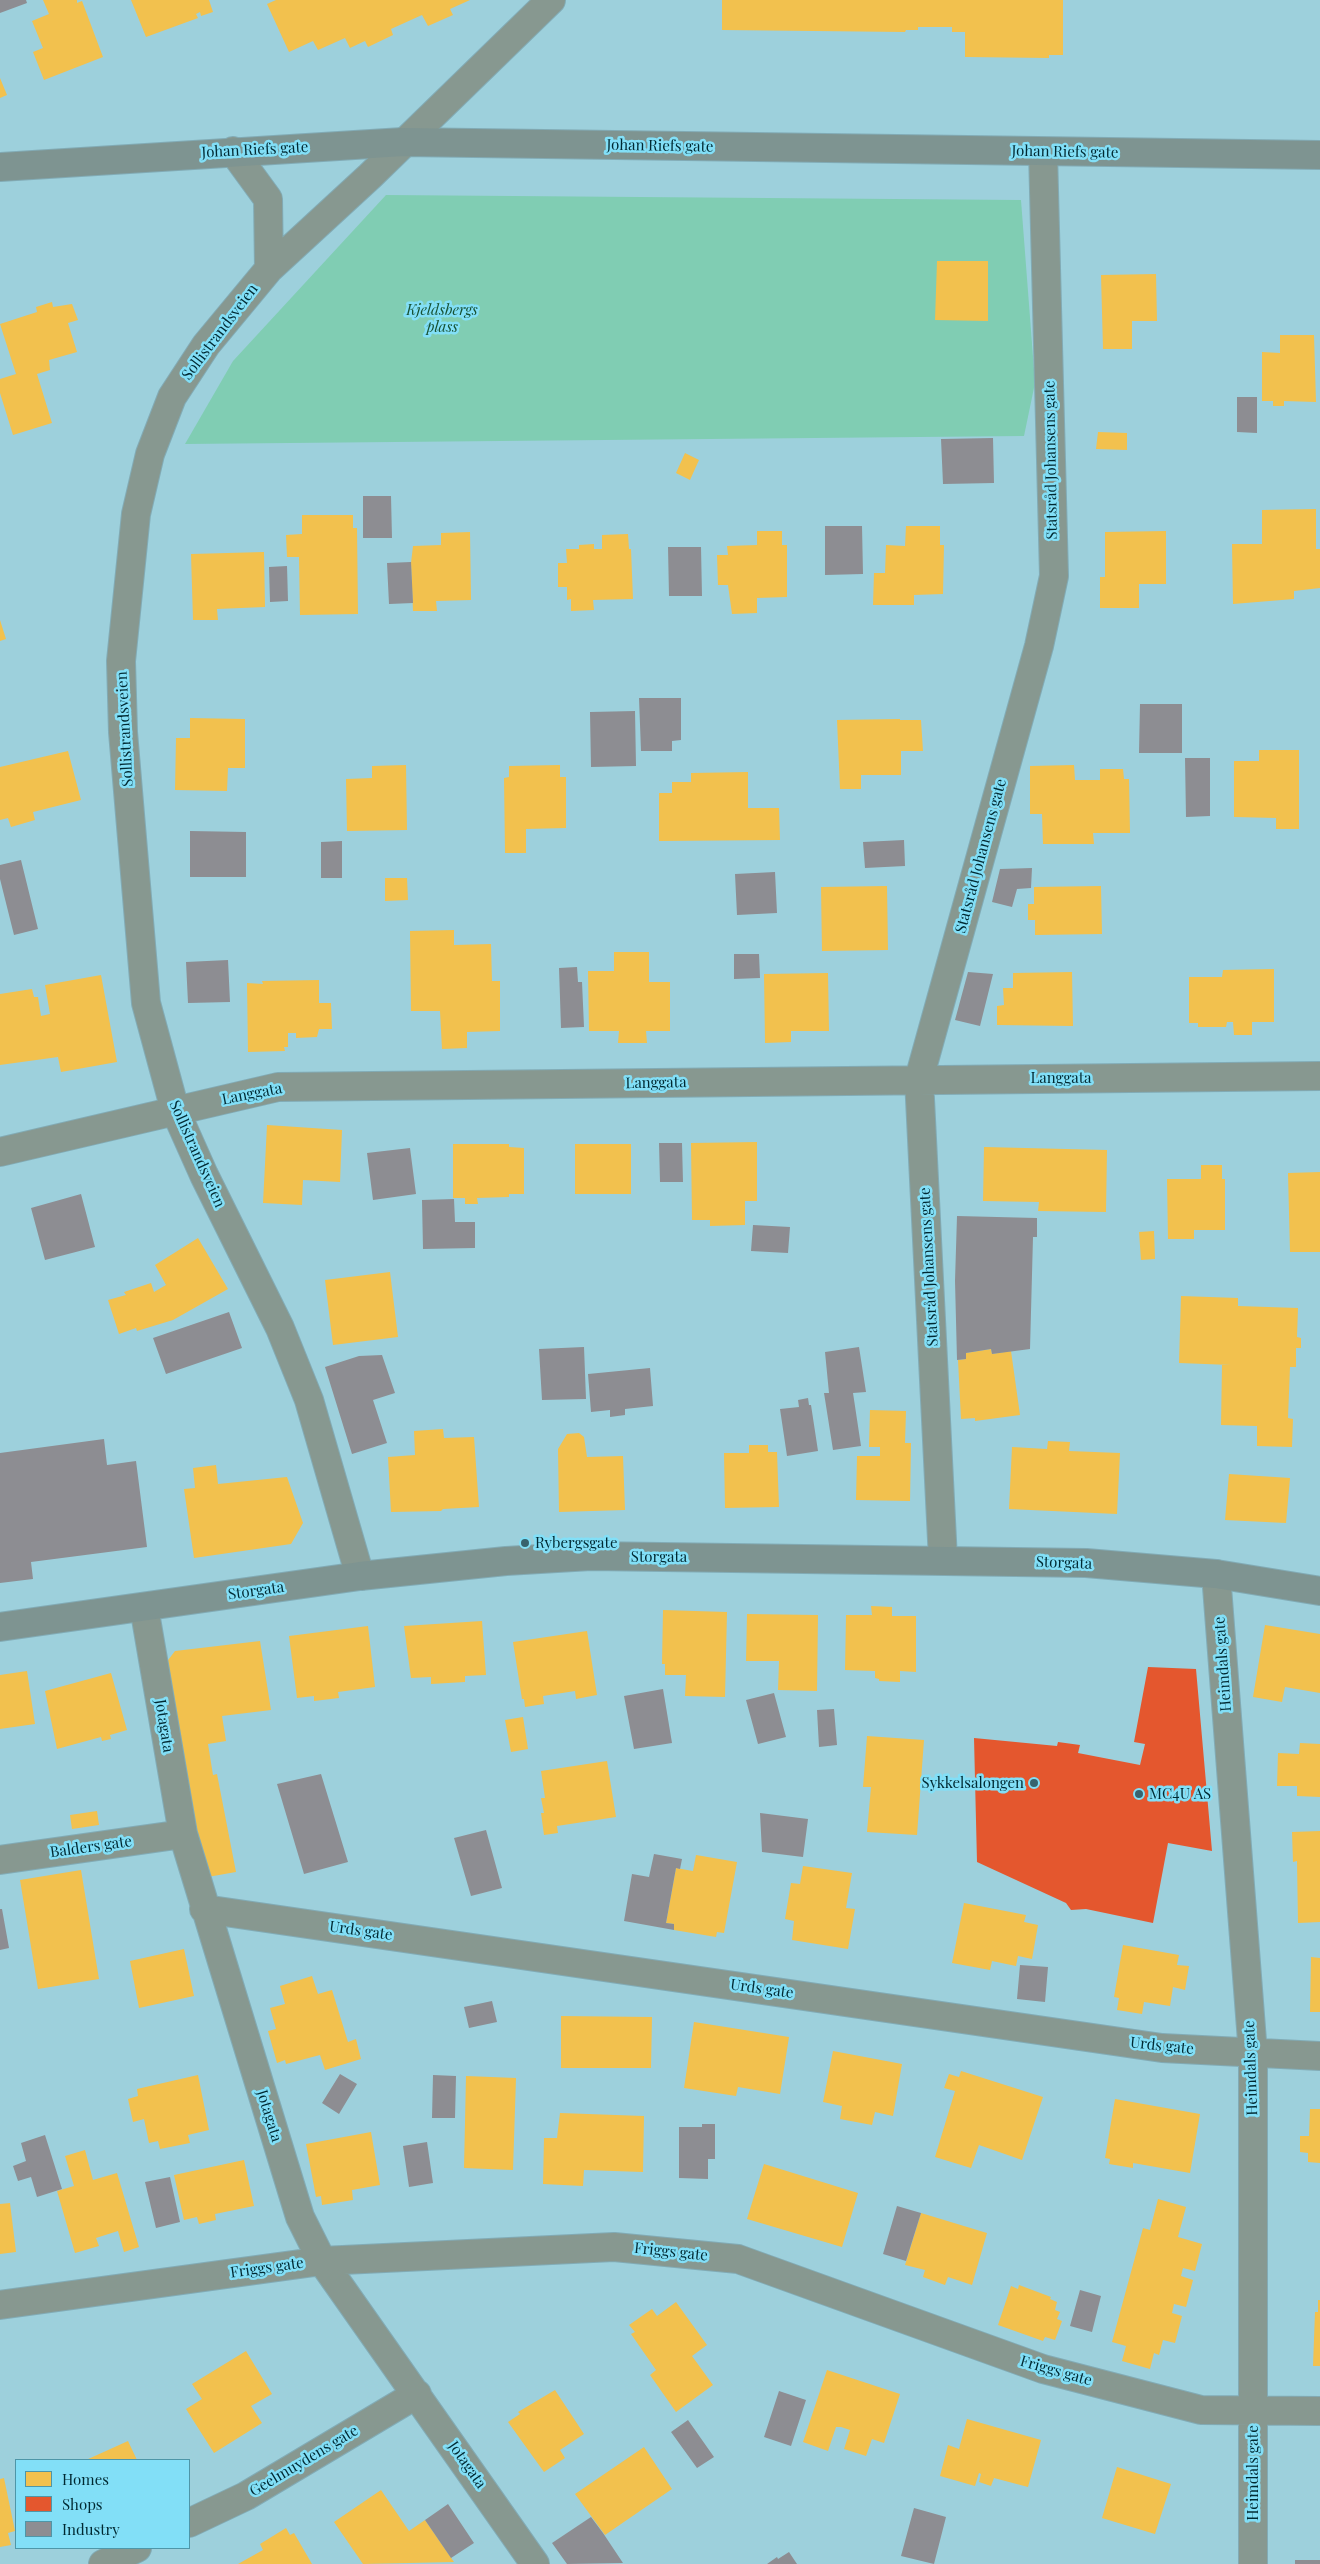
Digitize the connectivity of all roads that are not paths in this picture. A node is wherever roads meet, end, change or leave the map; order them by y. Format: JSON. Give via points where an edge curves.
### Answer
{"nodes":[{"id":1,"x":551,"y":0,"type":"edge"},
{"id":2,"x":403,"y":142,"type":"junction"},
{"id":3,"x":233,"y":151,"type":"junction"},
{"id":4,"x":1043,"y":152,"type":"junction"},
{"id":5,"x":1320,"y":155,"type":"edge"},
{"id":6,"x":0,"y":167,"type":"edge"},
{"id":7,"x":269,"y":269,"type":"junction"},
{"id":8,"x":1320,"y":1076,"type":"edge"},
{"id":9,"x":919,"y":1079,"type":"junction"},
{"id":10,"x":175,"y":1110,"type":"junction"},
{"id":11,"x":0,"y":1152,"type":"edge"},
{"id":12,"x":943,"y":1560,"type":"junction"},
{"id":13,"x":1216,"y":1574,"type":"junction"},
{"id":14,"x":360,"y":1576,"type":"junction"},
{"id":15,"x":1320,"y":1591,"type":"edge"},
{"id":16,"x":144,"y":1607,"type":"junction"},
{"id":17,"x":0,"y":1627,"type":"edge"},
{"id":18,"x":183,"y":1834,"type":"junction"},
{"id":19,"x":0,"y":1860,"type":"edge"},
{"id":20,"x":204,"y":1909,"type":"junction"},
{"id":21,"x":1252,"y":2054,"type":"junction"},
{"id":22,"x":1320,"y":2056,"type":"edge"},
{"id":23,"x":322,"y":2261,"type":"junction"},
{"id":24,"x":0,"y":2304,"type":"edge"},
{"id":25,"x":417,"y":2394,"type":"junction"},
{"id":26,"x":1253,"y":2410,"type":"junction"},
{"id":27,"x":1320,"y":2411,"type":"edge"},
{"id":28,"x":190,"y":2523,"type":"edge"},
{"id":29,"x":135,"y":2549,"type":"edge"},
{"id":30,"x":103,"y":2564,"type":"edge"},
{"id":31,"x":535,"y":2564,"type":"edge"},
{"id":32,"x":1253,"y":2564,"type":"edge"}],
"edges":[{"from":1,"to":2,"type":"street","name":"Sollistrandsveien"},
{"from":2,"to":3,"type":"main road","name":"Johan Riefs gate"},
{"from":2,"to":4,"type":"main road","name":"Johan Riefs gate"},
{"from":2,"to":7,"type":"street","name":"Sollistrandsveien"},
{"from":3,"to":6,"type":"main road","name":"Johan Riefs gate"},
{"from":3,"to":7,"type":"street","via":[[268,199]]},
{"from":4,"to":5,"type":"main road","name":"Johan Riefs gate"},
{"from":4,"to":9,"type":"street","name":"Statsråd Johansens gate","via":[[1054,576],[1039,646]]},
{"from":7,"to":10,"type":"street","name":"Sollistrandsveien","via":[[206,345],[172,397],[150,454],[136,514],[121,661],[123,732],[146,1003]]},
{"from":8,"to":9,"type":"street","name":"Langgata"},
{"from":9,"to":10,"type":"street","name":"Langgata","via":[[278,1087]]},
{"from":9,"to":12,"type":"street","name":"Statsråd Johansens gate"},
{"from":10,"to":11,"type":"street","name":"Langgata"},
{"from":10,"to":14,"type":"street","name":"Sollistrandsveien","via":[[295,1364],[330,1468]]},
{"from":12,"to":13,"type":"main road","name":"Storgata","via":[[1086,1563]]},
{"from":12,"to":14,"type":"main road","name":"Storgata","via":[[591,1556]]},
{"from":13,"to":15,"type":"main road","name":"Storgata"},
{"from":13,"to":21,"type":"street","name":"Heimdals gate"},
{"from":14,"to":16,"type":"main road","name":"Storgata"},
{"from":16,"to":17,"type":"main road","name":"Storgata"},
{"from":16,"to":18,"type":"street","name":"Jotagata"},
{"from":18,"to":19,"type":"street","name":"Balders gate"},
{"from":18,"to":20,"type":"street","name":"Jotagata"},
{"from":20,"to":21,"type":"street","name":"Urds gate","via":[[1162,2048]]},
{"from":20,"to":23,"type":"street","name":"Jotagata","via":[[300,2217]]},
{"from":21,"to":22,"type":"street","name":"Urds gate"},
{"from":21,"to":26,"type":"street","name":"Heimdals gate"},
{"from":23,"to":24,"type":"street","name":"Friggs gate"},
{"from":23,"to":25,"type":"street","name":"Jotagata"},
{"from":23,"to":26,"type":"street","name":"Friggs gate","via":[[614,2247],[738,2259],[1043,2369],[1201,2410]]},
{"from":25,"to":28,"type":"street","name":"Geelmuydens gate","via":[[246,2496]]},
{"from":25,"to":31,"type":"street","name":"Jotagata"},
{"from":26,"to":27,"type":"street","name":"Friggs gate"},
{"from":26,"to":32,"type":"street","name":"Heimdals gate"},
{"from":29,"to":30,"type":"street"}]}
